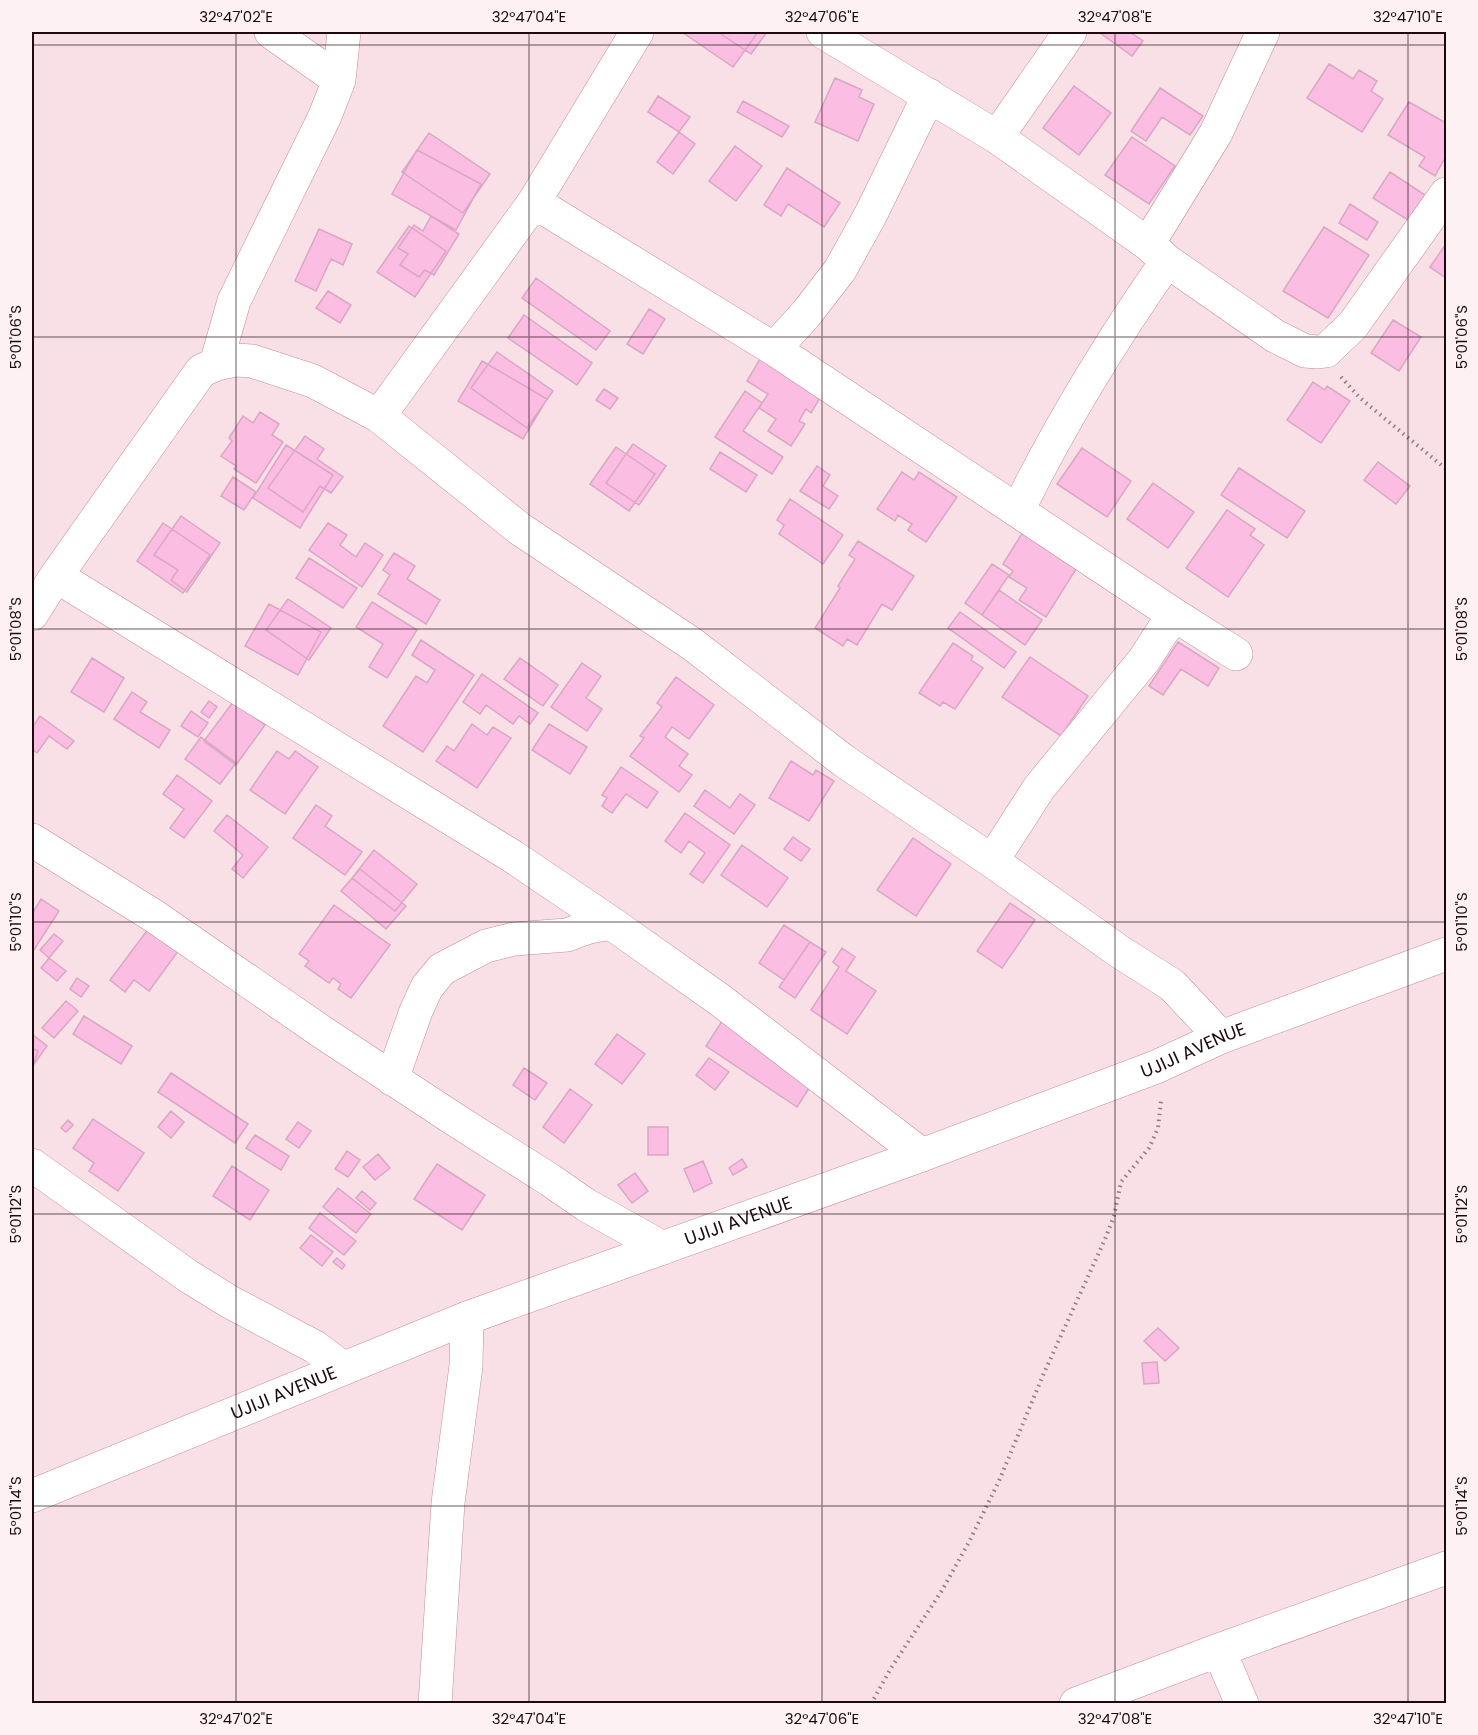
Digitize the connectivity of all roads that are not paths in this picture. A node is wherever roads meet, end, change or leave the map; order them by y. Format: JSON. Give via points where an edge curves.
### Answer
{"nodes":[{"id":1,"x":271,"y":32,"type":"edge"},
{"id":2,"x":344,"y":32,"type":"edge"},
{"id":3,"x":638,"y":32,"type":"edge"},
{"id":4,"x":823,"y":32,"type":"edge"},
{"id":5,"x":1070,"y":32,"type":"edge"},
{"id":6,"x":1263,"y":32,"type":"edge"},
{"id":7,"x":339,"y":80,"type":"junction"},
{"id":8,"x":928,"y":95,"type":"junction"},
{"id":9,"x":997,"y":137,"type":"junction"},
{"id":10,"x":1446,"y":194,"type":"edge"},
{"id":11,"x":534,"y":202,"type":"junction"},
{"id":12,"x":1157,"y":252,"type":"junction"},
{"id":13,"x":774,"y":349,"type":"junction"},
{"id":14,"x":216,"y":364,"type":"junction"},
{"id":15,"x":379,"y":416,"type":"junction"},
{"id":16,"x":1018,"y":510,"type":"junction"},
{"id":17,"x":56,"y":576,"type":"junction"},
{"id":18,"x":32,"y":611,"type":"edge"},
{"id":19,"x":1176,"y":616,"type":"junction"},
{"id":20,"x":1236,"y":654,"type":"dead end"},
{"id":21,"x":32,"y":840,"type":"edge"},
{"id":22,"x":992,"y":861,"type":"junction"},
{"id":23,"x":611,"y":923,"type":"junction"},
{"id":24,"x":1446,"y":954,"type":"edge"},
{"id":25,"x":1221,"y":1037,"type":"junction"},
{"id":26,"x":392,"y":1079,"type":"junction"},
{"id":27,"x":922,"y":1155,"type":"junction"},
{"id":28,"x":32,"y":1166,"type":"edge"},
{"id":29,"x":663,"y":1248,"type":"junction"},
{"id":30,"x":467,"y":1318,"type":"junction"},
{"id":31,"x":343,"y":1368,"type":"junction"},
{"id":32,"x":32,"y":1496,"type":"edge"},
{"id":33,"x":1446,"y":1568,"type":"edge"},
{"id":34,"x":1219,"y":1650,"type":"junction"},
{"id":35,"x":435,"y":1704,"type":"edge"},
{"id":36,"x":1076,"y":1704,"type":"edge"},
{"id":37,"x":1242,"y":1704,"type":"edge"}],
"edges":[{"from":1,"to":7,"type":"street"},
{"from":2,"to":7,"type":"street"},
{"from":3,"to":11,"type":"street"},
{"from":4,"to":8,"type":"street"},
{"from":5,"to":9,"type":"street"},
{"from":6,"to":12,"type":"street"},
{"from":7,"to":14,"type":"street","via":[[234,301]]},
{"from":8,"to":9,"type":"street"},
{"from":8,"to":13,"type":"street","via":[[840,270]]},
{"from":9,"to":12,"type":"street"},
{"from":10,"to":12,"type":"street","via":[[1353,325],[1326,351],[1305,351],[1275,336]]},
{"from":11,"to":13,"type":"street"},
{"from":11,"to":15,"type":"street"},
{"from":12,"to":16,"type":"street","via":[[1133,310],[1049,447]]},
{"from":13,"to":16,"type":"street"},
{"from":14,"to":15,"type":"street","via":[[252,361],[313,381]]},
{"from":14,"to":17,"type":"street","via":[[201,370]]},
{"from":15,"to":22,"type":"street","via":[[520,529],[692,644],[844,762]]},
{"from":16,"to":19,"type":"street"},
{"from":17,"to":18,"type":"street"},
{"from":17,"to":23,"type":"street","via":[[502,850]]},
{"from":19,"to":20,"type":"street"},
{"from":19,"to":22,"type":"street","via":[[1039,788]]},
{"from":21,"to":26,"type":"street","via":[[154,916]]},
{"from":22,"to":25,"type":"street","via":[[1172,985]]},
{"from":23,"to":26,"type":"street","via":[[567,935],[514,939],[486,946],[442,969],[427,987],[416,1011]]},
{"from":23,"to":27,"type":"street","via":[[720,1000]]},
{"from":24,"to":25,"type":"street","name":"UJIJI AVENUE"},
{"from":25,"to":27,"type":"street","name":"UJIJI AVENUE","via":[[1156,1067]]},
{"from":26,"to":29,"type":"street","via":[[586,1205]]},
{"from":27,"to":29,"type":"street","name":"UJIJI AVENUE"},
{"from":28,"to":31,"type":"street","via":[[188,1276],[315,1347]]},
{"from":29,"to":30,"type":"street","name":"UJIJI AVENUE"},
{"from":30,"to":31,"type":"street","name":"UJIJI AVENUE"},
{"from":30,"to":35,"type":"street","via":[[466,1366],[448,1503]]},
{"from":31,"to":32,"type":"street","name":"UJIJI AVENUE"},
{"from":33,"to":34,"type":"street"},
{"from":34,"to":36,"type":"street"},
{"from":34,"to":37,"type":"street"}]}
